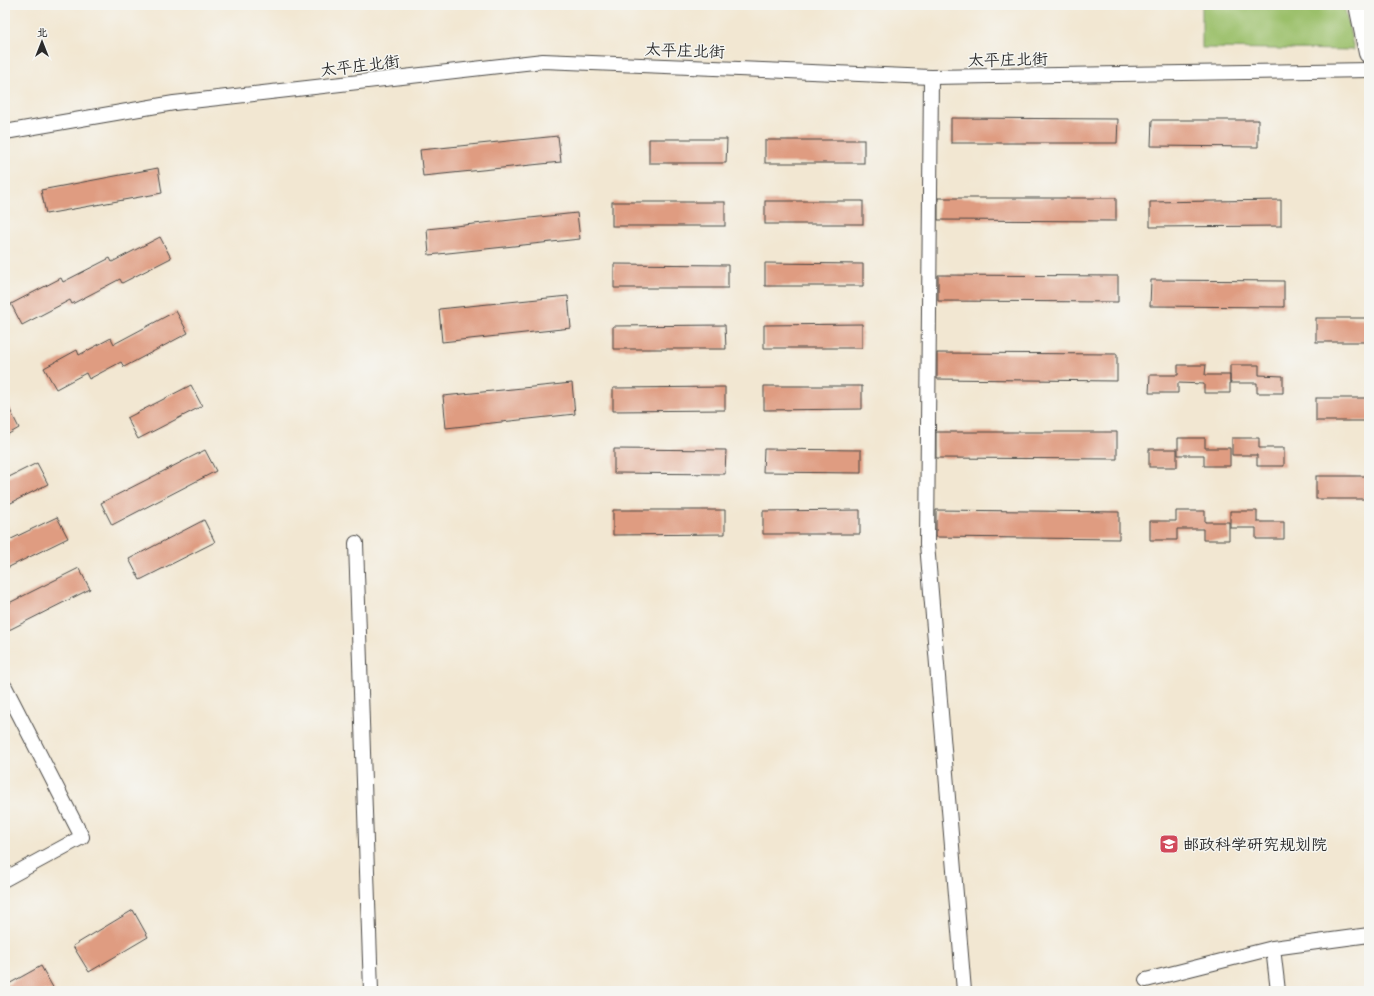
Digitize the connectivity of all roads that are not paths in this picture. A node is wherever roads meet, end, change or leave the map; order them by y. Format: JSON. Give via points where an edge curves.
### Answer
{"nodes":[{"id":1,"x":1358,"y":5,"type":"edge"},
{"id":2,"x":1369,"y":53,"type":"edge"},
{"id":3,"x":1369,"y":70,"type":"edge"},
{"id":4,"x":931,"y":77,"type":"junction"},
{"id":5,"x":5,"y":132,"type":"edge"},
{"id":6,"x":356,"y":543,"type":"dead end"},
{"id":7,"x":5,"y":687,"type":"edge"},
{"id":8,"x":5,"y":879,"type":"edge"},
{"id":9,"x":1369,"y":935,"type":"edge"},
{"id":10,"x":1273,"y":948,"type":"junction"},
{"id":11,"x":1146,"y":980,"type":"dead end"},
{"id":12,"x":371,"y":991,"type":"edge"},
{"id":13,"x":964,"y":991,"type":"edge"},
{"id":14,"x":1278,"y":991,"type":"edge"}],
"edges":[{"from":1,"to":2,"type":"street"},
{"from":3,"to":4,"type":"street","name":"太平庄北街"},
{"from":4,"to":5,"type":"street","name":"太平庄北街","via":[[543,61],[174,103]]},
{"from":4,"to":13,"type":"street","via":[[927,544]]},
{"from":6,"to":12,"type":"street"},
{"from":7,"to":8,"type":"street","via":[[82,837]]},
{"from":9,"to":10,"type":"street"},
{"from":10,"to":11,"type":"street"},
{"from":10,"to":14,"type":"street"}]}
